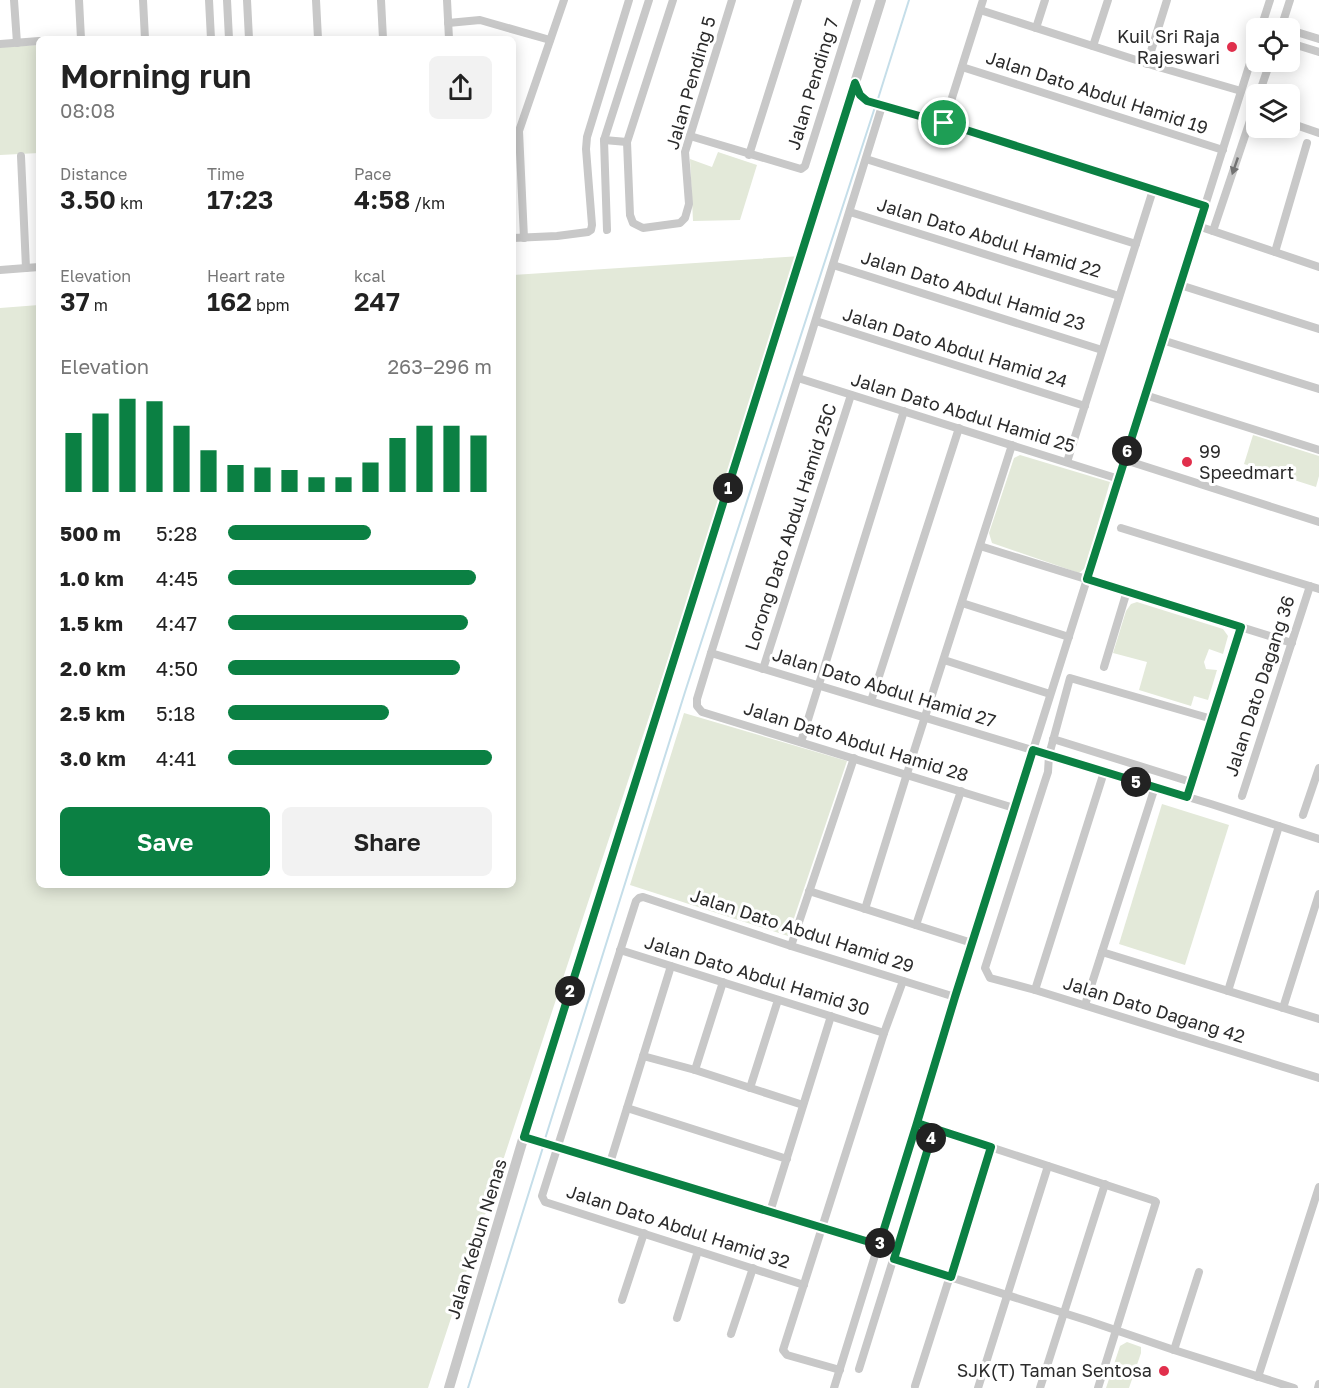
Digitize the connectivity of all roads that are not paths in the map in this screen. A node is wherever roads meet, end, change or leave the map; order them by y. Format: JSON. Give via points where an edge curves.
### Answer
{"nodes":[{"id":1,"x":14,"y":0,"type":"edge"},
{"id":2,"x":79,"y":0,"type":"edge"},
{"id":3,"x":143,"y":0,"type":"edge"},
{"id":4,"x":209,"y":0,"type":"edge"},
{"id":5,"x":227,"y":0,"type":"edge"},
{"id":6,"x":247,"y":0,"type":"edge"},
{"id":7,"x":316,"y":0,"type":"edge"},
{"id":8,"x":381,"y":0,"type":"edge"},
{"id":9,"x":447,"y":0,"type":"edge"},
{"id":10,"x":564,"y":0,"type":"edge"},
{"id":11,"x":629,"y":0,"type":"edge"},
{"id":12,"x":649,"y":0,"type":"edge"},
{"id":13,"x":673,"y":0,"type":"edge"},
{"id":14,"x":732,"y":0,"type":"edge"},
{"id":15,"x":798,"y":0,"type":"edge"},
{"id":16,"x":857,"y":0,"type":"edge"},
{"id":17,"x":881,"y":0,"type":"edge"},
{"id":18,"x":983,"y":0,"type":"edge"},
{"id":19,"x":1045,"y":0,"type":"edge"},
{"id":20,"x":1108,"y":0,"type":"edge"},
{"id":21,"x":1167,"y":0,"type":"edge"},
{"id":22,"x":1270,"y":0,"type":"edge"},
{"id":23,"x":1290,"y":0,"type":"edge"},
{"id":24,"x":980,"y":10,"type":"junction"},
{"id":25,"x":1264,"y":18,"type":"edge"},
{"id":26,"x":1286,"y":18,"type":"edge"},
{"id":27,"x":448,"y":23,"type":"junction"},
{"id":28,"x":1036,"y":28,"type":"junction"},
{"id":29,"x":1300,"y":34,"type":"edge"},
{"id":30,"x":81,"y":36,"type":"edge"},
{"id":31,"x":145,"y":36,"type":"edge"},
{"id":32,"x":211,"y":36,"type":"edge"},
{"id":33,"x":229,"y":36,"type":"edge"},
{"id":34,"x":249,"y":36,"type":"edge"},
{"id":35,"x":318,"y":36,"type":"edge"},
{"id":36,"x":383,"y":36,"type":"edge"},
{"id":37,"x":449,"y":36,"type":"edge"},
{"id":38,"x":1319,"y":39,"type":"edge"},
{"id":39,"x":550,"y":40,"type":"junction"},
{"id":40,"x":36,"y":42,"type":"edge"},
{"id":41,"x":17,"y":43,"type":"junction"},
{"id":42,"x":0,"y":44,"type":"edge"},
{"id":43,"x":1093,"y":46,"type":"junction"},
{"id":44,"x":1300,"y":46,"type":"edge"},
{"id":45,"x":1319,"y":52,"type":"edge"},
{"id":46,"x":1147,"y":64,"type":"junction"},
{"id":47,"x":962,"y":67,"type":"junction"},
{"id":48,"x":1247,"y":72,"type":"edge"},
{"id":49,"x":855,"y":83,"type":"junction"},
{"id":50,"x":1241,"y":91,"type":"junction"},
{"id":51,"x":882,"y":106,"type":"junction"},
{"id":52,"x":944,"y":123,"type":"junction"},
{"id":53,"x":1300,"y":126,"type":"edge"},
{"id":54,"x":1319,"y":132,"type":"edge"},
{"id":55,"x":690,"y":136,"type":"junction"},
{"id":56,"x":1246,"y":137,"type":"edge"},
{"id":57,"x":604,"y":140,"type":"junction"},
{"id":58,"x":627,"y":142,"type":"junction"},
{"id":59,"x":1307,"y":143,"type":"dead end"},
{"id":60,"x":1223,"y":150,"type":"junction"},
{"id":61,"x":749,"y":155,"type":"junction"},
{"id":62,"x":21,"y":156,"type":"dead end"},
{"id":63,"x":866,"y":159,"type":"junction"},
{"id":64,"x":1153,"y":190,"type":"junction"},
{"id":65,"x":1205,"y":206,"type":"junction"},
{"id":66,"x":850,"y":212,"type":"junction"},
{"id":67,"x":1198,"y":226,"type":"junction"},
{"id":68,"x":607,"y":230,"type":"dead end"},
{"id":69,"x":1213,"y":231,"type":"junction"},
{"id":70,"x":516,"y":238,"type":"edge"},
{"id":71,"x":524,"y":238,"type":"junction"},
{"id":72,"x":1136,"y":244,"type":"junction"},
{"id":73,"x":1275,"y":252,"type":"junction"},
{"id":74,"x":833,"y":265,"type":"junction"},
{"id":75,"x":36,"y":267,"type":"edge"},
{"id":76,"x":1319,"y":267,"type":"edge"},
{"id":77,"x":26,"y":268,"type":"junction"},
{"id":78,"x":0,"y":270,"type":"edge"},
{"id":79,"x":1180,"y":285,"type":"junction"},
{"id":80,"x":1119,"y":297,"type":"junction"},
{"id":81,"x":816,"y":321,"type":"junction"},
{"id":82,"x":1319,"y":329,"type":"edge"},
{"id":83,"x":1162,"y":340,"type":"junction"},
{"id":84,"x":1102,"y":350,"type":"junction"},
{"id":85,"x":798,"y":378,"type":"junction"},
{"id":86,"x":1319,"y":389,"type":"edge"},
{"id":87,"x":851,"y":395,"type":"junction"},
{"id":88,"x":1145,"y":395,"type":"junction"},
{"id":89,"x":1085,"y":406,"type":"junction"},
{"id":90,"x":904,"y":411,"type":"junction"},
{"id":91,"x":958,"y":428,"type":"junction"},
{"id":92,"x":1012,"y":445,"type":"junction"},
{"id":93,"x":1319,"y":450,"type":"edge"},
{"id":94,"x":1125,"y":460,"type":"junction"},
{"id":95,"x":1067,"y":462,"type":"junction"},
{"id":96,"x":1119,"y":479,"type":"junction"},
{"id":97,"x":1319,"y":522,"type":"edge"},
{"id":98,"x":1121,"y":528,"type":"dead end"},
{"id":99,"x":980,"y":546,"type":"junction"},
{"id":100,"x":1087,"y":579,"type":"junction"},
{"id":101,"x":1314,"y":588,"type":"edge"},
{"id":102,"x":1127,"y":591,"type":"junction"},
{"id":103,"x":962,"y":603,"type":"junction"},
{"id":104,"x":1241,"y":627,"type":"junction"},
{"id":105,"x":1069,"y":637,"type":"junction"},
{"id":106,"x":1292,"y":643,"type":"junction"},
{"id":107,"x":711,"y":652,"type":"junction"},
{"id":108,"x":944,"y":660,"type":"junction"},
{"id":109,"x":1104,"y":668,"type":"dead end"},
{"id":110,"x":763,"y":669,"type":"junction"},
{"id":111,"x":819,"y":685,"type":"junction"},
{"id":112,"x":1050,"y":694,"type":"junction"},
{"id":113,"x":871,"y":701,"type":"junction"},
{"id":114,"x":925,"y":718,"type":"junction"},
{"id":115,"x":1212,"y":718,"type":"junction"},
{"id":116,"x":1053,"y":739,"type":"junction"},
{"id":117,"x":801,"y":742,"type":"junction"},
{"id":118,"x":1033,"y":750,"type":"junction"},
{"id":119,"x":1048,"y":755,"type":"junction"},
{"id":120,"x":854,"y":758,"type":"junction"},
{"id":121,"x":1319,"y":768,"type":"edge"},
{"id":122,"x":1104,"y":772,"type":"junction"},
{"id":123,"x":907,"y":774,"type":"junction"},
{"id":124,"x":1191,"y":782,"type":"junction"},
{"id":125,"x":1155,"y":787,"type":"junction"},
{"id":126,"x":961,"y":791,"type":"junction"},
{"id":127,"x":1242,"y":796,"type":"dead end"},
{"id":128,"x":1187,"y":797,"type":"junction"},
{"id":129,"x":1014,"y":808,"type":"junction"},
{"id":130,"x":1304,"y":815,"type":"dead end"},
{"id":131,"x":1279,"y":826,"type":"junction"},
{"id":132,"x":1319,"y":838,"type":"edge"},
{"id":133,"x":809,"y":891,"type":"junction"},
{"id":134,"x":1319,"y":894,"type":"edge"},
{"id":135,"x":865,"y":909,"type":"junction"},
{"id":136,"x":916,"y":925,"type":"junction"},
{"id":137,"x":972,"y":943,"type":"junction"},
{"id":138,"x":791,"y":946,"type":"junction"},
{"id":139,"x":620,"y":950,"type":"junction"},
{"id":140,"x":1102,"y":952,"type":"junction"},
{"id":141,"x":671,"y":966,"type":"junction"},
{"id":142,"x":903,"y":981,"type":"junction"},
{"id":143,"x":723,"y":982,"type":"junction"},
{"id":144,"x":1035,"y":990,"type":"junction"},
{"id":145,"x":1228,"y":991,"type":"junction"},
{"id":146,"x":955,"y":997,"type":"junction"},
{"id":147,"x":778,"y":1000,"type":"junction"},
{"id":148,"x":1085,"y":1005,"type":"junction"},
{"id":149,"x":1283,"y":1008,"type":"junction"},
{"id":150,"x":831,"y":1016,"type":"junction"},
{"id":151,"x":1319,"y":1020,"type":"edge"},
{"id":152,"x":884,"y":1033,"type":"junction"},
{"id":153,"x":643,"y":1056,"type":"junction"},
{"id":154,"x":695,"y":1070,"type":"junction"},
{"id":155,"x":1319,"y":1078,"type":"edge"},
{"id":156,"x":750,"y":1088,"type":"junction"},
{"id":157,"x":803,"y":1105,"type":"junction"},
{"id":158,"x":627,"y":1108,"type":"junction"},
{"id":159,"x":917,"y":1123,"type":"junction"},
{"id":160,"x":934,"y":1129,"type":"junction"},
{"id":161,"x":524,"y":1137,"type":"junction"},
{"id":162,"x":558,"y":1147,"type":"junction"},
{"id":163,"x":991,"y":1147,"type":"junction"},
{"id":164,"x":787,"y":1159,"type":"junction"},
{"id":165,"x":610,"y":1163,"type":"junction"},
{"id":166,"x":1048,"y":1166,"type":"junction"},
{"id":167,"x":1105,"y":1184,"type":"junction"},
{"id":168,"x":1319,"y":1187,"type":"edge"},
{"id":169,"x":770,"y":1212,"type":"junction"},
{"id":170,"x":822,"y":1228,"type":"junction"},
{"id":171,"x":644,"y":1233,"type":"junction"},
{"id":172,"x":879,"y":1245,"type":"junction"},
{"id":173,"x":698,"y":1251,"type":"junction"},
{"id":174,"x":894,"y":1259,"type":"junction"},
{"id":175,"x":753,"y":1268,"type":"junction"},
{"id":176,"x":1199,"y":1272,"type":"dead end"},
{"id":177,"x":951,"y":1277,"type":"junction"},
{"id":178,"x":804,"y":1285,"type":"junction"},
{"id":179,"x":1007,"y":1295,"type":"junction"},
{"id":180,"x":622,"y":1300,"type":"dead end"},
{"id":181,"x":1064,"y":1312,"type":"junction"},
{"id":182,"x":676,"y":1318,"type":"dead end"},
{"id":183,"x":1117,"y":1330,"type":"junction"},
{"id":184,"x":731,"y":1334,"type":"dead end"},
{"id":185,"x":1174,"y":1350,"type":"junction"},
{"id":186,"x":859,"y":1369,"type":"dead end"},
{"id":187,"x":840,"y":1370,"type":"junction"},
{"id":188,"x":1258,"y":1377,"type":"junction"},
{"id":189,"x":1319,"y":1384,"type":"edge"},
{"id":190,"x":915,"y":1386,"type":"dead end"},
{"id":191,"x":449,"y":1388,"type":"edge"},
{"id":192,"x":834,"y":1388,"type":"edge"},
{"id":193,"x":978,"y":1388,"type":"edge"},
{"id":194,"x":1040,"y":1388,"type":"edge"},
{"id":195,"x":1098,"y":1388,"type":"edge"},
{"id":196,"x":1294,"y":1388,"type":"edge"},
{"id":197,"x":1318,"y":1388,"type":"edge"}],
"edges":[{"from":1,"to":41,"type":"street"},
{"from":2,"to":30,"type":"street"},
{"from":3,"to":31,"type":"street"},
{"from":4,"to":32,"type":"street"},
{"from":5,"to":33,"type":"street"},
{"from":6,"to":34,"type":"street"},
{"from":7,"to":35,"type":"street"},
{"from":8,"to":36,"type":"street"},
{"from":9,"to":27,"type":"street"},
{"from":10,"to":39,"type":"street"},
{"from":11,"to":71,"type":"street","via":[[586,137],[591,230]]},
{"from":12,"to":57,"type":"street"},
{"from":13,"to":58,"type":"street"},
{"from":14,"to":55,"type":"street","name":"Jalan Pending 5"},
{"from":15,"to":61,"type":"street"},
{"from":16,"to":61,"type":"street","name":"Jalan Pending 7","via":[[805,166],[801,170]]},
{"from":17,"to":49,"type":"street","name":"Jalan Kebun Nenas"},
{"from":18,"to":24,"type":"street"},
{"from":19,"to":28,"type":"street"},
{"from":20,"to":43,"type":"street"},
{"from":21,"to":46,"type":"street"},
{"from":22,"to":25,"type":"street"},
{"from":23,"to":26,"type":"street"},
{"from":24,"to":28,"type":"street"},
{"from":24,"to":47,"type":"street"},
{"from":27,"to":37,"type":"street"},
{"from":27,"to":39,"type":"street","via":[[480,20]]},
{"from":28,"to":43,"type":"street"},
{"from":29,"to":38,"type":"street"},
{"from":39,"to":71,"type":"street","via":[[519,131]]},
{"from":40,"to":41,"type":"street"},
{"from":41,"to":42,"type":"street"},
{"from":43,"to":46,"type":"street"},
{"from":44,"to":45,"type":"street"},
{"from":46,"to":50,"type":"street"},
{"from":47,"to":52,"type":"street"},
{"from":47,"to":60,"type":"street","name":"Jalan Dato Abdul Hamid 19"},
{"from":48,"to":50,"type":"street"},
{"from":49,"to":51,"type":"street","via":[[863,98]]},
{"from":49,"to":161,"type":"street","name":"Jalan Kebun Nenas"},
{"from":50,"to":60,"type":"street"},
{"from":51,"to":52,"type":"street"},
{"from":51,"to":63,"type":"street"},
{"from":52,"to":64,"type":"street"},
{"from":53,"to":54,"type":"street"},
{"from":55,"to":58,"type":"street","name":"Jalan Pending 5","via":[[685,152],[689,204],[685,218],[680,223],[643,228],[633,223],[630,215]]},
{"from":55,"to":61,"type":"street","name":"Jalan Pending 7"},
{"from":56,"to":69,"type":"street","one_way":true},
{"from":57,"to":58,"type":"street"},
{"from":57,"to":68,"type":"street"},
{"from":59,"to":73,"type":"street"},
{"from":60,"to":65,"type":"street"},
{"from":62,"to":77,"type":"street"},
{"from":63,"to":66,"type":"street"},
{"from":63,"to":72,"type":"street"},
{"from":64,"to":65,"type":"street"},
{"from":64,"to":72,"type":"street"},
{"from":65,"to":67,"type":"street"},
{"from":66,"to":74,"type":"street"},
{"from":66,"to":80,"type":"street","name":"Jalan Dato Abdul Hamid 22"},
{"from":67,"to":69,"type":"street"},
{"from":67,"to":79,"type":"street"},
{"from":69,"to":73,"type":"street"},
{"from":70,"to":71,"type":"street"},
{"from":72,"to":80,"type":"street"},
{"from":73,"to":76,"type":"street"},
{"from":74,"to":81,"type":"street"},
{"from":74,"to":84,"type":"street","name":"Jalan Dato Abdul Hamid 23"},
{"from":75,"to":77,"type":"street"},
{"from":77,"to":78,"type":"street"},
{"from":79,"to":82,"type":"street"},
{"from":79,"to":83,"type":"street"},
{"from":80,"to":84,"type":"street"},
{"from":81,"to":85,"type":"street"},
{"from":81,"to":89,"type":"street","name":"Jalan Dato Abdul Hamid 24"},
{"from":83,"to":86,"type":"street"},
{"from":83,"to":88,"type":"street"},
{"from":84,"to":89,"type":"street"},
{"from":85,"to":87,"type":"street","name":"Jalan Dato Abdul Hamid 25"},
{"from":85,"to":107,"type":"street"},
{"from":87,"to":90,"type":"street","name":"Jalan Dato Abdul Hamid 25"},
{"from":87,"to":110,"type":"street","name":"Lorong Dato Abdul Hamid 25C"},
{"from":88,"to":93,"type":"street"},
{"from":88,"to":94,"type":"street"},
{"from":89,"to":95,"type":"street"},
{"from":90,"to":91,"type":"street","name":"Jalan Dato Abdul Hamid 25"},
{"from":90,"to":111,"type":"street"},
{"from":91,"to":92,"type":"street","name":"Jalan Dato Abdul Hamid 25"},
{"from":91,"to":113,"type":"street"},
{"from":92,"to":95,"type":"street","name":"Jalan Dato Abdul Hamid 25"},
{"from":92,"to":99,"type":"street"},
{"from":94,"to":96,"type":"street"},
{"from":94,"to":97,"type":"street"},
{"from":95,"to":96,"type":"street","name":"Jalan Dato Abdul Hamid 25"},
{"from":96,"to":100,"type":"street"},
{"from":98,"to":101,"type":"street"},
{"from":99,"to":100,"type":"street"},
{"from":99,"to":103,"type":"street"},
{"from":100,"to":102,"type":"street"},
{"from":100,"to":105,"type":"street"},
{"from":101,"to":106,"type":"street","name":"Jalan Dato Dagang 36"},
{"from":102,"to":104,"type":"street"},
{"from":102,"to":109,"type":"street"},
{"from":103,"to":105,"type":"street"},
{"from":103,"to":108,"type":"street"},
{"from":104,"to":106,"type":"street"},
{"from":104,"to":115,"type":"street"},
{"from":105,"to":112,"type":"street"},
{"from":106,"to":127,"type":"street","name":"Jalan Dato Dagang 36"},
{"from":107,"to":110,"type":"street","name":"Jalan Dato Abdul Hamid 27"},
{"from":107,"to":117,"type":"street","name":"Jalan Dato Abdul Hamid 28","via":[[697,699],[702,712]]},
{"from":108,"to":112,"type":"street"},
{"from":108,"to":114,"type":"street"},
{"from":110,"to":111,"type":"street","name":"Jalan Dato Abdul Hamid 27"},
{"from":111,"to":113,"type":"street","name":"Jalan Dato Abdul Hamid 27"},
{"from":111,"to":117,"type":"street"},
{"from":112,"to":118,"type":"street"},
{"from":113,"to":114,"type":"street","name":"Jalan Dato Abdul Hamid 27"},
{"from":114,"to":118,"type":"street","name":"Jalan Dato Abdul Hamid 27"},
{"from":114,"to":123,"type":"street"},
{"from":115,"to":116,"type":"street","via":[[1071,678]]},
{"from":115,"to":124,"type":"street"},
{"from":116,"to":119,"type":"street"},
{"from":116,"to":124,"type":"street"},
{"from":117,"to":120,"type":"street","name":"Jalan Dato Abdul Hamid 28"},
{"from":118,"to":119,"type":"street","name":"Jalan Dato Abdul Hamid 27"},
{"from":118,"to":129,"type":"street"},
{"from":119,"to":122,"type":"street","name":"Jalan Dato Abdul Hamid 27"},
{"from":119,"to":144,"type":"street","name":"Jalan Dato Dagang 42","via":[[1048,772],[985,968],[990,978]]},
{"from":120,"to":123,"type":"street","name":"Jalan Dato Abdul Hamid 28"},
{"from":120,"to":133,"type":"street"},
{"from":121,"to":130,"type":"street"},
{"from":122,"to":125,"type":"street","name":"Jalan Dato Abdul Hamid 27"},
{"from":122,"to":144,"type":"street"},
{"from":123,"to":126,"type":"street","name":"Jalan Dato Abdul Hamid 28"},
{"from":123,"to":135,"type":"street"},
{"from":124,"to":128,"type":"street"},
{"from":125,"to":128,"type":"street","name":"Jalan Dato Abdul Hamid 27"},
{"from":125,"to":140,"type":"street"},
{"from":126,"to":129,"type":"street","name":"Jalan Dato Abdul Hamid 28"},
{"from":126,"to":136,"type":"street"},
{"from":128,"to":131,"type":"street","name":"Jalan Dato Abdul Hamid 27"},
{"from":129,"to":137,"type":"street"},
{"from":131,"to":132,"type":"street","name":"Jalan Dato Abdul Hamid 27"},
{"from":131,"to":145,"type":"street"},
{"from":133,"to":135,"type":"street"},
{"from":133,"to":138,"type":"street"},
{"from":134,"to":149,"type":"street"},
{"from":135,"to":136,"type":"street"},
{"from":136,"to":137,"type":"street"},
{"from":137,"to":146,"type":"street"},
{"from":138,"to":139,"type":"street","name":"Jalan Dato Abdul Hamid 29","via":[[643,897],[636,901]]},
{"from":138,"to":142,"type":"street","name":"Jalan Dato Abdul Hamid 29"},
{"from":139,"to":141,"type":"street","name":"Jalan Dato Abdul Hamid 30"},
{"from":139,"to":162,"type":"street"},
{"from":140,"to":145,"type":"street"},
{"from":140,"to":148,"type":"street"},
{"from":141,"to":143,"type":"street","name":"Jalan Dato Abdul Hamid 30"},
{"from":141,"to":153,"type":"street"},
{"from":142,"to":146,"type":"street","name":"Jalan Dato Abdul Hamid 29"},
{"from":142,"to":152,"type":"street"},
{"from":143,"to":147,"type":"street","name":"Jalan Dato Abdul Hamid 30"},
{"from":143,"to":154,"type":"street"},
{"from":144,"to":148,"type":"street","name":"Jalan Dato Dagang 42"},
{"from":145,"to":149,"type":"street"},
{"from":146,"to":159,"type":"street"},
{"from":147,"to":150,"type":"street","name":"Jalan Dato Abdul Hamid 30"},
{"from":147,"to":156,"type":"street"},
{"from":148,"to":155,"type":"street","name":"Jalan Dato Dagang 42"},
{"from":149,"to":151,"type":"street"},
{"from":150,"to":152,"type":"street","name":"Jalan Dato Abdul Hamid 30"},
{"from":150,"to":157,"type":"street"},
{"from":152,"to":170,"type":"street"},
{"from":153,"to":154,"type":"street"},
{"from":153,"to":158,"type":"street"},
{"from":154,"to":156,"type":"street"},
{"from":156,"to":157,"type":"street"},
{"from":157,"to":164,"type":"street"},
{"from":158,"to":164,"type":"street"},
{"from":158,"to":165,"type":"street"},
{"from":159,"to":160,"type":"street"},
{"from":159,"to":172,"type":"street"},
{"from":160,"to":163,"type":"street"},
{"from":160,"to":174,"type":"street"},
{"from":161,"to":162,"type":"street"},
{"from":161,"to":191,"type":"street","name":"Jalan Kebun Nenas"},
{"from":162,"to":165,"type":"street"},
{"from":162,"to":171,"type":"street","name":"Jalan Dato Abdul Hamid 32","via":[[542,1196],[545,1202]]},
{"from":163,"to":166,"type":"street"},
{"from":163,"to":177,"type":"street"},
{"from":164,"to":169,"type":"street"},
{"from":165,"to":169,"type":"street"},
{"from":166,"to":167,"type":"street"},
{"from":166,"to":179,"type":"street"},
{"from":167,"to":181,"type":"street"},
{"from":167,"to":183,"type":"street","via":[[1156,1202]]},
{"from":168,"to":188,"type":"street"},
{"from":169,"to":170,"type":"street"},
{"from":170,"to":172,"type":"street"},
{"from":170,"to":178,"type":"street"},
{"from":171,"to":173,"type":"street","name":"Jalan Dato Abdul Hamid 32"},
{"from":171,"to":180,"type":"street"},
{"from":172,"to":187,"type":"street"},
{"from":173,"to":175,"type":"street","name":"Jalan Dato Abdul Hamid 32"},
{"from":173,"to":182,"type":"street"},
{"from":174,"to":177,"type":"street"},
{"from":174,"to":186,"type":"street"},
{"from":175,"to":178,"type":"street","name":"Jalan Dato Abdul Hamid 32"},
{"from":175,"to":184,"type":"street"},
{"from":176,"to":185,"type":"street"},
{"from":177,"to":179,"type":"street"},
{"from":177,"to":190,"type":"street"},
{"from":178,"to":187,"type":"street","via":[[783,1350],[787,1355]]},
{"from":179,"to":181,"type":"street"},
{"from":179,"to":193,"type":"street"},
{"from":181,"to":183,"type":"street"},
{"from":181,"to":194,"type":"street"},
{"from":183,"to":185,"type":"street"},
{"from":183,"to":195,"type":"street"},
{"from":185,"to":188,"type":"street"},
{"from":187,"to":192,"type":"street"},
{"from":188,"to":196,"type":"street"},
{"from":189,"to":197,"type":"street"}]}
